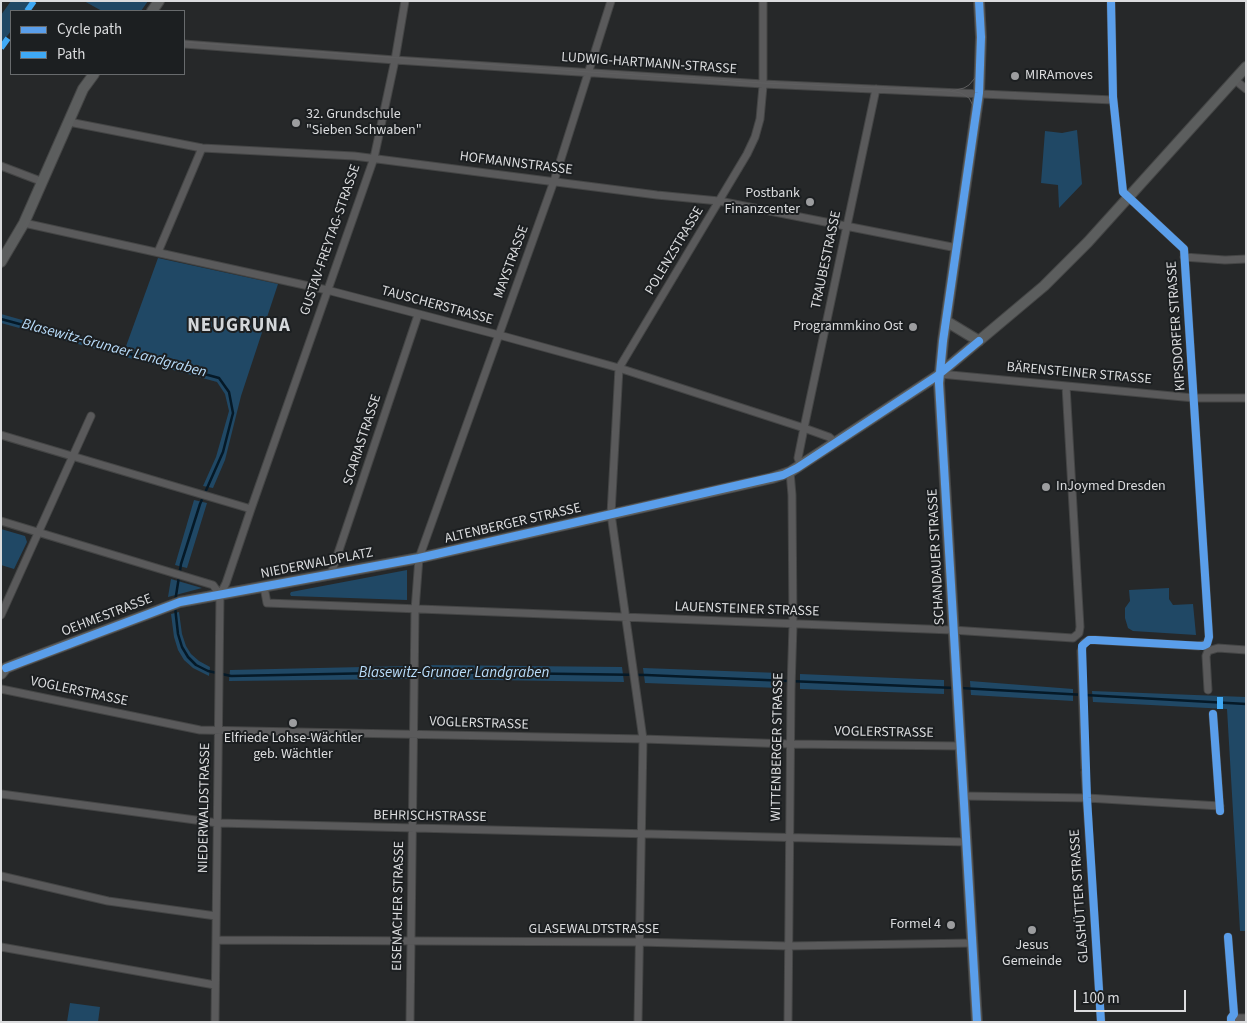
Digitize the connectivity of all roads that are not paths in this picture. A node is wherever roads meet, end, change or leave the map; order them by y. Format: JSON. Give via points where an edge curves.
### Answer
{"nodes":[{"id":1,"x":405,"y":1,"type":"edge"},
{"id":2,"x":611,"y":1,"type":"edge"},
{"id":3,"x":763,"y":1,"type":"edge"},
{"id":4,"x":979,"y":1,"type":"edge"},
{"id":5,"x":1111,"y":1,"type":"edge"},
{"id":6,"x":185,"y":44,"type":"edge"},
{"id":7,"x":395,"y":60,"type":"junction"},
{"id":8,"x":1246,"y":67,"type":"edge"},
{"id":9,"x":588,"y":73,"type":"junction"},
{"id":10,"x":93,"y":75,"type":"edge"},
{"id":11,"x":1235,"y":80,"type":"junction"},
{"id":12,"x":763,"y":84,"type":"junction"},
{"id":13,"x":876,"y":89,"type":"junction"},
{"id":14,"x":1246,"y":89,"type":"edge"},
{"id":15,"x":979,"y":93,"type":"junction"},
{"id":16,"x":1113,"y":100,"type":"junction"},
{"id":17,"x":69,"y":122,"type":"junction"},
{"id":18,"x":202,"y":148,"type":"junction"},
{"id":19,"x":374,"y":158,"type":"junction"},
{"id":20,"x":1,"y":166,"type":"edge"},
{"id":21,"x":554,"y":181,"type":"junction"},
{"id":22,"x":43,"y":182,"type":"junction"},
{"id":23,"x":1128,"y":197,"type":"junction"},
{"id":24,"x":719,"y":201,"type":"junction"},
{"id":25,"x":24,"y":223,"type":"junction"},
{"id":26,"x":846,"y":227,"type":"junction"},
{"id":27,"x":958,"y":248,"type":"junction"},
{"id":28,"x":158,"y":252,"type":"junction"},
{"id":29,"x":1184,"y":257,"type":"junction"},
{"id":30,"x":1246,"y":259,"type":"edge"},
{"id":31,"x":1,"y":262,"type":"edge"},
{"id":32,"x":327,"y":290,"type":"junction"},
{"id":33,"x":418,"y":314,"type":"junction"},
{"id":34,"x":946,"y":321,"type":"junction"},
{"id":35,"x":499,"y":335,"type":"junction"},
{"id":36,"x":978,"y":340,"type":"junction"},
{"id":37,"x":619,"y":368,"type":"junction"},
{"id":38,"x":940,"y":374,"type":"junction"},
{"id":39,"x":1066,"y":386,"type":"junction"},
{"id":40,"x":1194,"y":398,"type":"junction"},
{"id":41,"x":1246,"y":398,"type":"edge"},
{"id":42,"x":91,"y":416,"type":"dead end"},
{"id":43,"x":804,"y":428,"type":"junction"},
{"id":44,"x":1,"y":435,"type":"edge"},
{"id":45,"x":835,"y":442,"type":"junction"},
{"id":46,"x":73,"y":456,"type":"junction"},
{"id":47,"x":801,"y":466,"type":"junction"},
{"id":48,"x":790,"y":472,"type":"junction"},
{"id":49,"x":251,"y":509,"type":"junction"},
{"id":50,"x":611,"y":514,"type":"junction"},
{"id":51,"x":1,"y":521,"type":"edge"},
{"id":52,"x":38,"y":532,"type":"junction"},
{"id":53,"x":420,"y":558,"type":"junction"},
{"id":54,"x":331,"y":574,"type":"junction"},
{"id":55,"x":264,"y":587,"type":"junction"},
{"id":56,"x":220,"y":595,"type":"junction"},
{"id":57,"x":415,"y":610,"type":"junction"},
{"id":58,"x":1,"y":615,"type":"edge"},
{"id":59,"x":625,"y":618,"type":"junction"},
{"id":60,"x":793,"y":625,"type":"junction"},
{"id":61,"x":954,"y":630,"type":"junction"},
{"id":62,"x":1209,"y":646,"type":"junction"},
{"id":63,"x":1246,"y":650,"type":"edge"},
{"id":64,"x":3,"y":670,"type":"edge"},
{"id":65,"x":1,"y":689,"type":"edge"},
{"id":66,"x":1208,"y":690,"type":"dead end"},
{"id":67,"x":1213,"y":714,"type":"dead end"},
{"id":68,"x":219,"y":731,"type":"junction"},
{"id":69,"x":413,"y":734,"type":"junction"},
{"id":70,"x":642,"y":739,"type":"junction"},
{"id":71,"x":790,"y":744,"type":"junction"},
{"id":72,"x":961,"y":746,"type":"junction"},
{"id":73,"x":1,"y":794,"type":"edge"},
{"id":74,"x":964,"y":796,"type":"junction"},
{"id":75,"x":1087,"y":798,"type":"junction"},
{"id":76,"x":218,"y":824,"type":"junction"},
{"id":77,"x":412,"y":829,"type":"junction"},
{"id":78,"x":641,"y":834,"type":"junction"},
{"id":79,"x":790,"y":838,"type":"junction"},
{"id":80,"x":966,"y":842,"type":"junction"},
{"id":81,"x":1,"y":876,"type":"edge"},
{"id":82,"x":216,"y":916,"type":"junction"},
{"id":83,"x":1228,"y":937,"type":"dead end"},
{"id":84,"x":216,"y":940,"type":"junction"},
{"id":85,"x":411,"y":941,"type":"junction"},
{"id":86,"x":638,"y":942,"type":"junction"},
{"id":87,"x":973,"y":943,"type":"junction"},
{"id":88,"x":789,"y":946,"type":"junction"},
{"id":89,"x":1,"y":947,"type":"edge"},
{"id":90,"x":215,"y":986,"type":"junction"},
{"id":91,"x":1246,"y":1018,"type":"edge"},
{"id":92,"x":1231,"y":1020,"type":"edge"},
{"id":93,"x":215,"y":1022,"type":"edge"},
{"id":94,"x":410,"y":1022,"type":"edge"},
{"id":95,"x":638,"y":1022,"type":"edge"},
{"id":96,"x":788,"y":1022,"type":"edge"},
{"id":97,"x":977,"y":1022,"type":"edge"},
{"id":98,"x":1101,"y":1022,"type":"edge"}],
"edges":[{"from":1,"to":7,"type":"street","name":"GUSTAV-FREYTAG-STRASSE"},
{"from":2,"to":9,"type":"street","name":"MAYSTRASSE"},
{"from":3,"to":12,"type":"street","name":"POLENZSTRASSE"},
{"from":4,"to":15,"type":"main road","name":"SCHANDAUER STRASSE"},
{"from":5,"to":16,"type":"street"},
{"from":6,"to":7,"type":"street","name":"LUDWIG-HARTMANN-STRASSE"},
{"from":7,"to":9,"type":"street","name":"LUDWIG-HARTMANN-STRASSE"},
{"from":7,"to":19,"type":"street","name":"GUSTAV-FREYTAG-STRASSE"},
{"from":8,"to":11,"type":"main road","name":"ALTENBERGER STRASSE"},
{"from":9,"to":12,"type":"street","name":"LUDWIG-HARTMANN-STRASSE"},
{"from":9,"to":21,"type":"street","name":"MAYSTRASSE"},
{"from":10,"to":17,"type":"main road"},
{"from":11,"to":14,"type":"street"},
{"from":11,"to":23,"type":"main road","name":"ALTENBERGER STRASSE"},
{"from":12,"to":13,"type":"street","name":"LUDWIG-HARTMANN-STRASSE"},
{"from":12,"to":24,"type":"street","name":"POLENZSTRASSE","via":[[755,136]]},
{"from":13,"to":15,"type":"street","name":"LUDWIG-HARTMANN-STRASSE"},
{"from":13,"to":26,"type":"street","name":"TRAUBESTRASSE"},
{"from":15,"to":16,"type":"street","name":"LUDWIG-HARTMANN-STRASSE"},
{"from":15,"to":27,"type":"main road","name":"SCHANDAUER STRASSE"},
{"from":16,"to":23,"type":"street","via":[[1123,192]]},
{"from":17,"to":18,"type":"street","name":"HOFMANNSTRASSE"},
{"from":17,"to":22,"type":"main road"},
{"from":18,"to":19,"type":"street","name":"HOFMANNSTRASSE"},
{"from":18,"to":28,"type":"street"},
{"from":19,"to":21,"type":"street","name":"HOFMANNSTRASSE"},
{"from":19,"to":32,"type":"street","name":"GUSTAV-FREYTAG-STRASSE"},
{"from":20,"to":22,"type":"street"},
{"from":21,"to":24,"type":"street","name":"HOFMANNSTRASSE"},
{"from":21,"to":35,"type":"street","name":"MAYSTRASSE"},
{"from":22,"to":25,"type":"main road"},
{"from":23,"to":29,"type":"street","name":"KIPSDORFER STRASSE","via":[[1184,249]]},
{"from":23,"to":36,"type":"main road","name":"ALTENBERGER STRASSE","via":[[1062,269]]},
{"from":24,"to":26,"type":"street","name":"HOFMANNSTRASSE"},
{"from":24,"to":37,"type":"street","name":"POLENZSTRASSE"},
{"from":25,"to":28,"type":"street","name":"TAUSCHERSTRASSE"},
{"from":25,"to":31,"type":"main road"},
{"from":26,"to":27,"type":"street","name":"HOFMANNSTRASSE"},
{"from":26,"to":43,"type":"street","name":"TRAUBESTRASSE"},
{"from":27,"to":34,"type":"main road","name":"SCHANDAUER STRASSE"},
{"from":28,"to":32,"type":"street","name":"TAUSCHERSTRASSE"},
{"from":29,"to":30,"type":"street"},
{"from":29,"to":40,"type":"street","name":"KIPSDORFER STRASSE"},
{"from":32,"to":33,"type":"street","name":"TAUSCHERSTRASSE"},
{"from":32,"to":49,"type":"street","name":"GUSTAV-FREYTAG-STRASSE"},
{"from":33,"to":35,"type":"street","name":"TAUSCHERSTRASSE"},
{"from":33,"to":54,"type":"street","name":"SCARIASTRASSE"},
{"from":34,"to":36,"type":"main road"},
{"from":34,"to":38,"type":"main road","name":"SCHANDAUER STRASSE"},
{"from":35,"to":37,"type":"street","name":"TAUSCHERSTRASSE"},
{"from":35,"to":53,"type":"street","name":"MAYSTRASSE"},
{"from":36,"to":38,"type":"main road","name":"ALTENBERGER STRASSE"},
{"from":37,"to":43,"type":"street","name":"TAUSCHERSTRASSE"},
{"from":37,"to":50,"type":"street","name":"POLENZSTRASSE"},
{"from":38,"to":39,"type":"street","name":"BÄRENSTEINER STRASSE"},
{"from":38,"to":45,"type":"main road","name":"ALTENBERGER STRASSE"},
{"from":38,"to":61,"type":"main road","name":"SCHANDAUER STRASSE"},
{"from":39,"to":40,"type":"street","name":"BÄRENSTEINER STRASSE"},
{"from":39,"to":61,"type":"street","name":"LAUENSTEINER STRASSE","via":[[1080,627],[1076,636]]},
{"from":40,"to":41,"type":"street","name":"BÄRENSTEINER STRASSE"},
{"from":40,"to":62,"type":"street","name":"KIPSDORFER STRASSE"},
{"from":42,"to":46,"type":"street"},
{"from":43,"to":45,"type":"street","name":"TAUSCHERSTRASSE"},
{"from":43,"to":47,"type":"street","name":"TRAUBESTRASSE","via":[[798,458]]},
{"from":44,"to":46,"type":"street"},
{"from":45,"to":47,"type":"main road","name":"ALTENBERGER STRASSE"},
{"from":46,"to":49,"type":"street"},
{"from":46,"to":52,"type":"street"},
{"from":47,"to":48,"type":"main road","name":"ALTENBERGER STRASSE"},
{"from":48,"to":50,"type":"main road","name":"ALTENBERGER STRASSE"},
{"from":48,"to":60,"type":"street","name":"WITTENBERGER STRASSE"},
{"from":49,"to":56,"type":"street","name":"GUSTAV-FREYTAG-STRASSE"},
{"from":50,"to":53,"type":"main road","name":"ALTENBERGER STRASSE"},
{"from":50,"to":59,"type":"street","name":"POLENZSTRASSE"},
{"from":51,"to":52,"type":"street"},
{"from":52,"to":56,"type":"street","via":[[212,584]]},
{"from":52,"to":58,"type":"street"},
{"from":53,"to":54,"type":"main road","name":"NIEDERWALDPLATZ"},
{"from":53,"to":57,"type":"street"},
{"from":54,"to":55,"type":"main road","name":"NIEDERWALDPLATZ"},
{"from":55,"to":56,"type":"main road","name":"NIEDERWALDPLATZ"},
{"from":55,"to":57,"type":"street","name":"NIEDERWALDPLATZ","via":[[267,603]]},
{"from":56,"to":64,"type":"main road","name":"OEHMESTRASSE","via":[[180,602]]},
{"from":56,"to":68,"type":"street","name":"NIEDERWALDSTRASSE"},
{"from":57,"to":59,"type":"street","name":"LAUENSTEINER STRASSE"},
{"from":57,"to":69,"type":"street","name":"EISENACHER STRASSE"},
{"from":59,"to":60,"type":"street","name":"LAUENSTEINER STRASSE"},
{"from":59,"to":70,"type":"street","name":"POLENZSTRASSE"},
{"from":60,"to":61,"type":"street","name":"LAUENSTEINER STRASSE"},
{"from":60,"to":71,"type":"street","name":"WITTENBERGER STRASSE"},
{"from":61,"to":72,"type":"main road","name":"SCHANDAUER STRASSE"},
{"from":62,"to":63,"type":"street"},
{"from":62,"to":66,"type":"street","name":"KIPSDORFER STRASSE","via":[[1206,656]]},
{"from":62,"to":75,"type":"street","name":"GLASHÜTTER STRASSE","via":[[1095,640],[1084,643],[1081,651]]},
{"from":65,"to":68,"type":"street","name":"VOGLERSTRASSE","via":[[200,730]]},
{"from":67,"to":75,"type":"street","via":[[1220,809]]},
{"from":68,"to":69,"type":"street","name":"VOGLERSTRASSE"},
{"from":68,"to":76,"type":"street","name":"NIEDERWALDSTRASSE"},
{"from":69,"to":70,"type":"street","name":"VOGLERSTRASSE"},
{"from":69,"to":77,"type":"street","name":"EISENACHER STRASSE"},
{"from":70,"to":71,"type":"street","name":"VOGLERSTRASSE"},
{"from":70,"to":78,"type":"street","name":"POLENZSTRASSE"},
{"from":71,"to":72,"type":"street","name":"VOGLERSTRASSE"},
{"from":71,"to":79,"type":"street","name":"WITTENBERGER STRASSE"},
{"from":72,"to":74,"type":"main road","name":"SCHANDAUER STRASSE"},
{"from":73,"to":76,"type":"street","name":"BEHRISCHSTRASSE"},
{"from":74,"to":75,"type":"street"},
{"from":74,"to":80,"type":"main road","name":"SCHANDAUER STRASSE"},
{"from":75,"to":98,"type":"street","name":"GLASHÜTTER STRASSE"},
{"from":76,"to":77,"type":"street","name":"BEHRISCHSTRASSE"},
{"from":76,"to":82,"type":"street","name":"NIEDERWALDSTRASSE"},
{"from":77,"to":78,"type":"street","name":"BEHRISCHSTRASSE"},
{"from":77,"to":85,"type":"street","name":"EISENACHER STRASSE"},
{"from":78,"to":79,"type":"street","name":"BEHRISCHSTRASSE"},
{"from":78,"to":86,"type":"street","name":"POLENZSTRASSE"},
{"from":79,"to":80,"type":"street","name":"BEHRISCHSTRASSE"},
{"from":79,"to":88,"type":"street","name":"WITTENBERGER STRASSE"},
{"from":80,"to":87,"type":"main road","name":"SCHANDAUER STRASSE"},
{"from":81,"to":82,"type":"street","via":[[108,900]]},
{"from":82,"to":84,"type":"street","name":"NIEDERWALDSTRASSE"},
{"from":83,"to":92,"type":"street","via":[[1234,1014]]},
{"from":84,"to":85,"type":"street","name":"GLASEWALDTSTRASSE"},
{"from":84,"to":90,"type":"street","name":"NIEDERWALDSTRASSE"},
{"from":85,"to":86,"type":"street","name":"GLASEWALDTSTRASSE"},
{"from":85,"to":94,"type":"street","name":"EISENACHER STRASSE"},
{"from":86,"to":88,"type":"street","name":"GLASEWALDTSTRASSE"},
{"from":86,"to":95,"type":"street","name":"POLENZSTRASSE"},
{"from":87,"to":88,"type":"street","name":"GLASEWALDTSTRASSE"},
{"from":87,"to":97,"type":"main road","name":"SCHANDAUER STRASSE"},
{"from":88,"to":96,"type":"street","name":"WITTENBERGER STRASSE"},
{"from":89,"to":90,"type":"street"},
{"from":90,"to":93,"type":"street","name":"NIEDERWALDSTRASSE"},
{"from":91,"to":92,"type":"street"}]}
